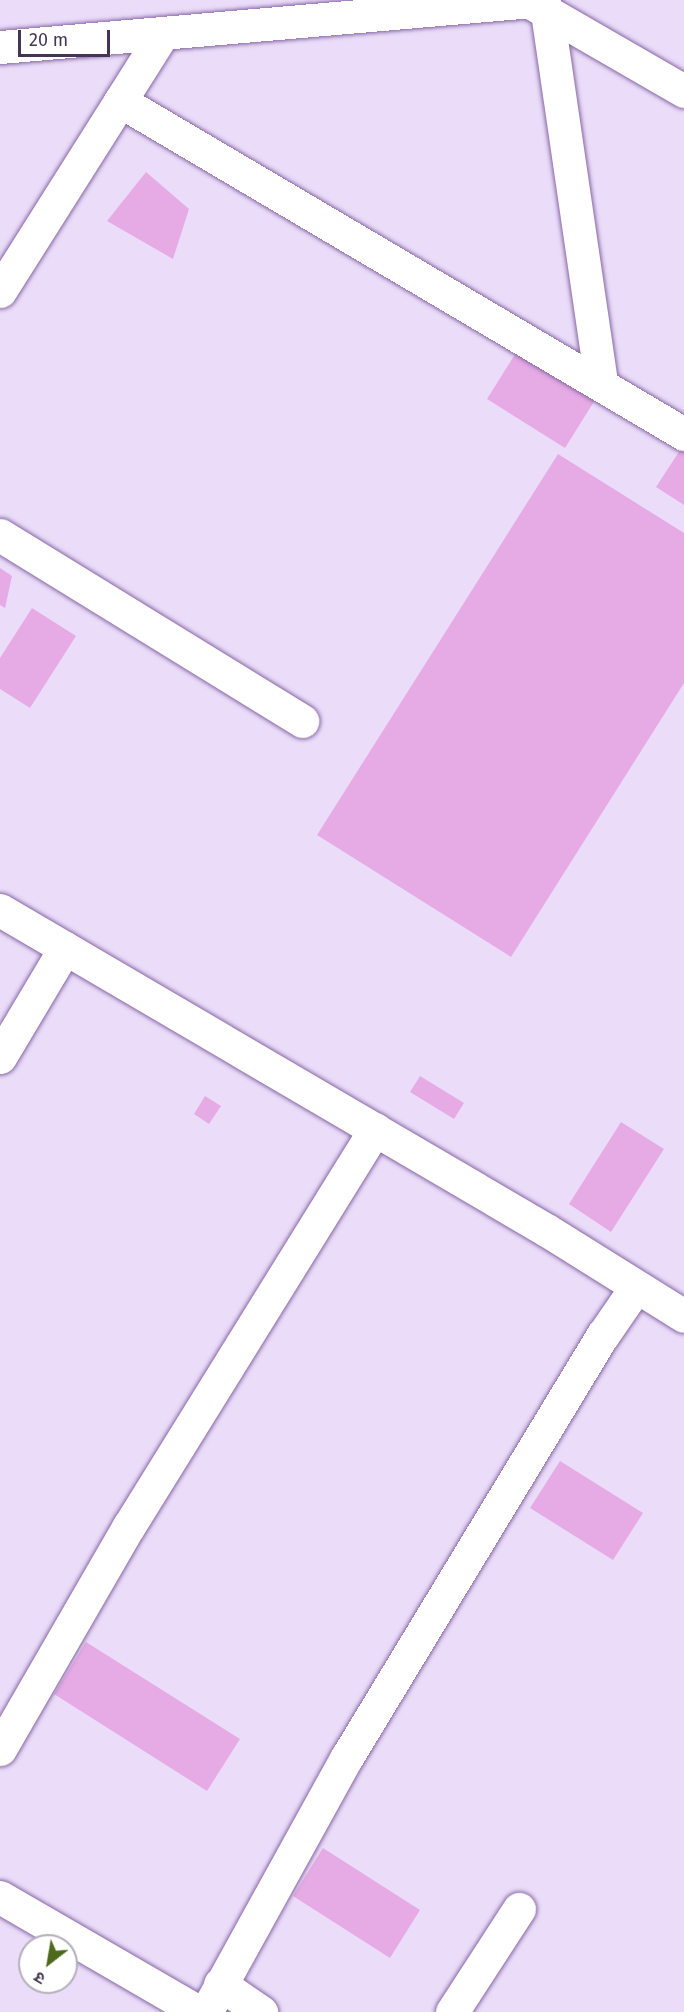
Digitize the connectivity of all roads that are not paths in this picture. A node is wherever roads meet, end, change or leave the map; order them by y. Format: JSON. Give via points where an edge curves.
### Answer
{"nodes":[{"id":1,"x":540,"y":4,"type":"edge"},
{"id":2,"x":344,"y":9,"type":"edge"},
{"id":3,"x":163,"y":33,"type":"junction"},
{"id":4,"x":0,"y":47,"type":"edge"},
{"id":5,"x":684,"y":91,"type":"edge"},
{"id":6,"x":120,"y":100,"type":"junction"},
{"id":7,"x":0,"y":291,"type":"edge"},
{"id":8,"x":601,"y":383,"type":"junction"},
{"id":9,"x":684,"y":434,"type":"edge"},
{"id":10,"x":0,"y":535,"type":"edge"},
{"id":11,"x":302,"y":721,"type":"dead end"},
{"id":12,"x":0,"y":910,"type":"edge"},
{"id":13,"x":65,"y":948,"type":"junction"},
{"id":14,"x":0,"y":1057,"type":"edge"},
{"id":15,"x":375,"y":1129,"type":"junction"},
{"id":16,"x":636,"y":1287,"type":"junction"},
{"id":17,"x":684,"y":1316,"type":"edge"},
{"id":18,"x":0,"y":1749,"type":"edge"},
{"id":19,"x":0,"y":1896,"type":"edge"},
{"id":20,"x":519,"y":1909,"type":"dead end"},
{"id":21,"x":213,"y":1998,"type":"edge"},
{"id":22,"x":198,"y":2012,"type":"edge"},
{"id":23,"x":261,"y":2012,"type":"edge"},
{"id":24,"x":452,"y":2012,"type":"edge"}],
"edges":[{"from":1,"to":2,"type":"street"},
{"from":1,"to":5,"type":"street"},
{"from":1,"to":8,"type":"street"},
{"from":2,"to":3,"type":"street"},
{"from":3,"to":4,"type":"street"},
{"from":3,"to":6,"type":"street"},
{"from":6,"to":7,"type":"street"},
{"from":6,"to":8,"type":"street"},
{"from":8,"to":9,"type":"street"},
{"from":10,"to":11,"type":"street"},
{"from":12,"to":13,"type":"street"},
{"from":13,"to":14,"type":"street"},
{"from":13,"to":15,"type":"street"},
{"from":15,"to":16,"type":"street"},
{"from":15,"to":18,"type":"street","via":[[129,1526]]},
{"from":16,"to":17,"type":"street"},
{"from":16,"to":21,"type":"street","via":[[353,1747]]},
{"from":19,"to":22,"type":"street"},
{"from":20,"to":24,"type":"street"},
{"from":21,"to":23,"type":"street"}]}
